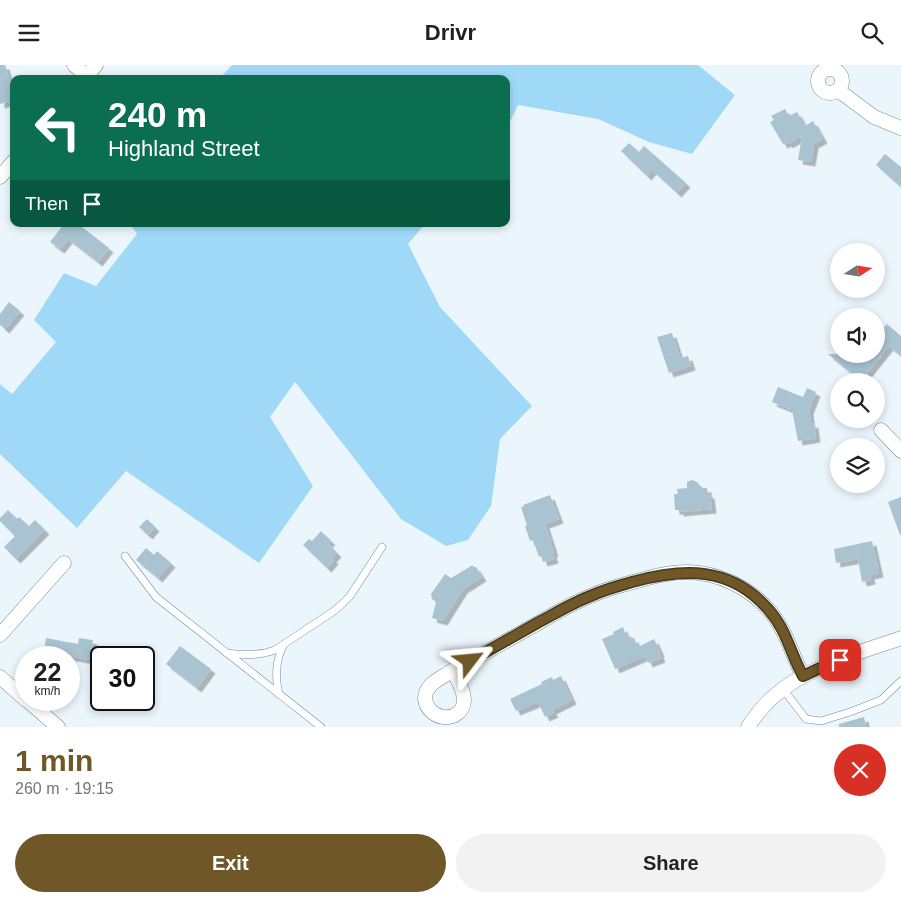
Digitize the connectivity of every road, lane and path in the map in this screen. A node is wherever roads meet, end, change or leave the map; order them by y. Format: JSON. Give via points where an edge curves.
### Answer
{"nodes":[{"id":1,"x":74,"y":65,"type":"edge"},
{"id":2,"x":96,"y":65,"type":"edge"},
{"id":3,"x":83,"y":75,"type":"edge"},
{"id":4,"x":87,"y":75,"type":"edge"},
{"id":5,"x":838,"y":91,"type":"dead end"},
{"id":6,"x":901,"y":128,"type":"edge"},
{"id":7,"x":10,"y":166,"type":"edge"},
{"id":8,"x":0,"y":177,"type":"edge"},
{"id":9,"x":881,"y":430,"type":"dead end"},
{"id":10,"x":901,"y":451,"type":"edge"},
{"id":11,"x":382,"y":547,"type":"dead end"},
{"id":12,"x":125,"y":556,"type":"dead end"},
{"id":13,"x":64,"y":563,"type":"dead end"},
{"id":14,"x":0,"y":635,"type":"edge"},
{"id":15,"x":901,"y":638,"type":"edge"},
{"id":16,"x":282,"y":647,"type":"junction"},
{"id":17,"x":227,"y":653,"type":"junction"},
{"id":18,"x":453,"y":670,"type":"junction"},
{"id":19,"x":803,"y":676,"type":"junction"},
{"id":20,"x":0,"y":677,"type":"edge"},
{"id":21,"x":901,"y":681,"type":"edge"},
{"id":22,"x":783,"y":689,"type":"junction"},
{"id":23,"x":15,"y":690,"type":"edge"},
{"id":24,"x":279,"y":694,"type":"junction"},
{"id":25,"x":39,"y":711,"type":"edge"},
{"id":26,"x":58,"y":727,"type":"edge"},
{"id":27,"x":322,"y":727,"type":"edge"},
{"id":28,"x":748,"y":727,"type":"edge"}],
"edges":[{"from":1,"to":3,"type":"street"},
{"from":2,"to":4,"type":"street"},
{"from":5,"to":6,"type":"street","via":[[874,117]]},
{"from":7,"to":8,"type":"street"},
{"from":9,"to":10,"type":"street"},
{"from":11,"to":16,"type":"lane","via":[[342,604]]},
{"from":12,"to":17,"type":"lane","via":[[156,597]]},
{"from":13,"to":14,"type":"street"},
{"from":15,"to":19,"type":"street"},
{"from":16,"to":17,"type":"lane","via":[[250,655]]},
{"from":16,"to":24,"type":"lane","via":[[276,663]]},
{"from":17,"to":24,"type":"lane"},
{"from":18,"to":18,"type":"street","via":[[434,682],[425,696],[427,709],[440,719],[453,717],[461,710],[464,701]]},
{"from":18,"to":19,"type":"street","via":[[593,595],[659,575],[687,572],[729,581],[764,605],[783,629]]},
{"from":19,"to":22,"type":"street"},
{"from":20,"to":23,"type":"street"},
{"from":21,"to":22,"type":"lane","via":[[881,700],[821,721],[806,719]]},
{"from":22,"to":28,"type":"street"},
{"from":24,"to":27,"type":"lane"},
{"from":25,"to":26,"type":"street"}]}
